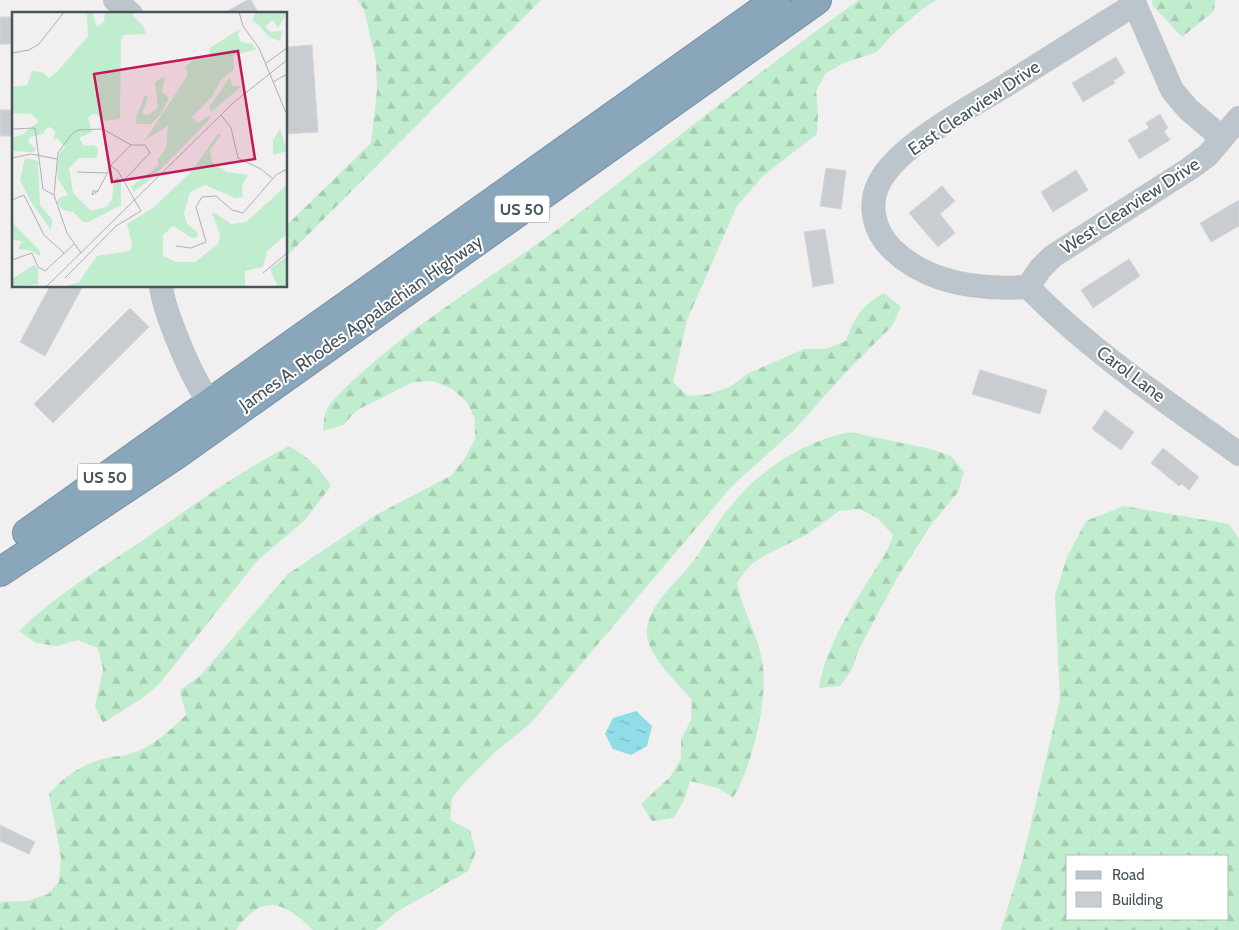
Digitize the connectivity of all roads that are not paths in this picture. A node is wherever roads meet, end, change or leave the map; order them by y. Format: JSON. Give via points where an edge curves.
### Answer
{"nodes":[{"id":1,"x":115,"y":0,"type":"edge"},
{"id":2,"x":776,"y":0,"type":"edge"},
{"id":3,"x":817,"y":0,"type":"edge"},
{"id":4,"x":1134,"y":2,"type":"edge"},
{"id":5,"x":129,"y":12,"type":"edge"},
{"id":6,"x":1239,"y":118,"type":"edge"},
{"id":7,"x":1222,"y":138,"type":"junction"},
{"id":8,"x":1028,"y":287,"type":"junction"},
{"id":9,"x":162,"y":288,"type":"edge"},
{"id":10,"x":218,"y":409,"type":"junction"},
{"id":11,"x":1239,"y":454,"type":"edge"},
{"id":12,"x":0,"y":550,"type":"edge"},
{"id":13,"x":0,"y":572,"type":"edge"}],
"edges":[{"from":1,"to":5,"type":"street"},
{"from":2,"to":10,"type":"highway","name":"James A. Rhodes Appalachian Highway","number":"US 50"},
{"from":3,"to":10,"type":"highway","name":"James A. Rhodes Appalachian Highway","number":"US 50"},
{"from":4,"to":7,"type":"street","via":[[1172,90],[1188,109]]},
{"from":4,"to":8,"type":"street","name":"East Clearview Drive","via":[[949,120],[891,166],[874,196],[873,208],[879,231],[887,244],[908,264],[937,278],[964,284],[1005,289]]},
{"from":6,"to":7,"type":"street","name":"West Clearview Drive"},
{"from":7,"to":8,"type":"street","name":"West Clearview Drive","via":[[1208,155],[1189,169],[1053,256]]},
{"from":8,"to":11,"type":"street","name":"Carol Lane","via":[[1111,360]]},
{"from":9,"to":10,"type":"street","via":[[181,348]]},
{"from":10,"to":12,"type":"highway","name":"James A. Rhodes Appalachian Highway","number":"US 50"},
{"from":10,"to":13,"type":"highway","name":"James A. Rhodes Appalachian Highway","number":"US 50","via":[[120,493]]}]}
